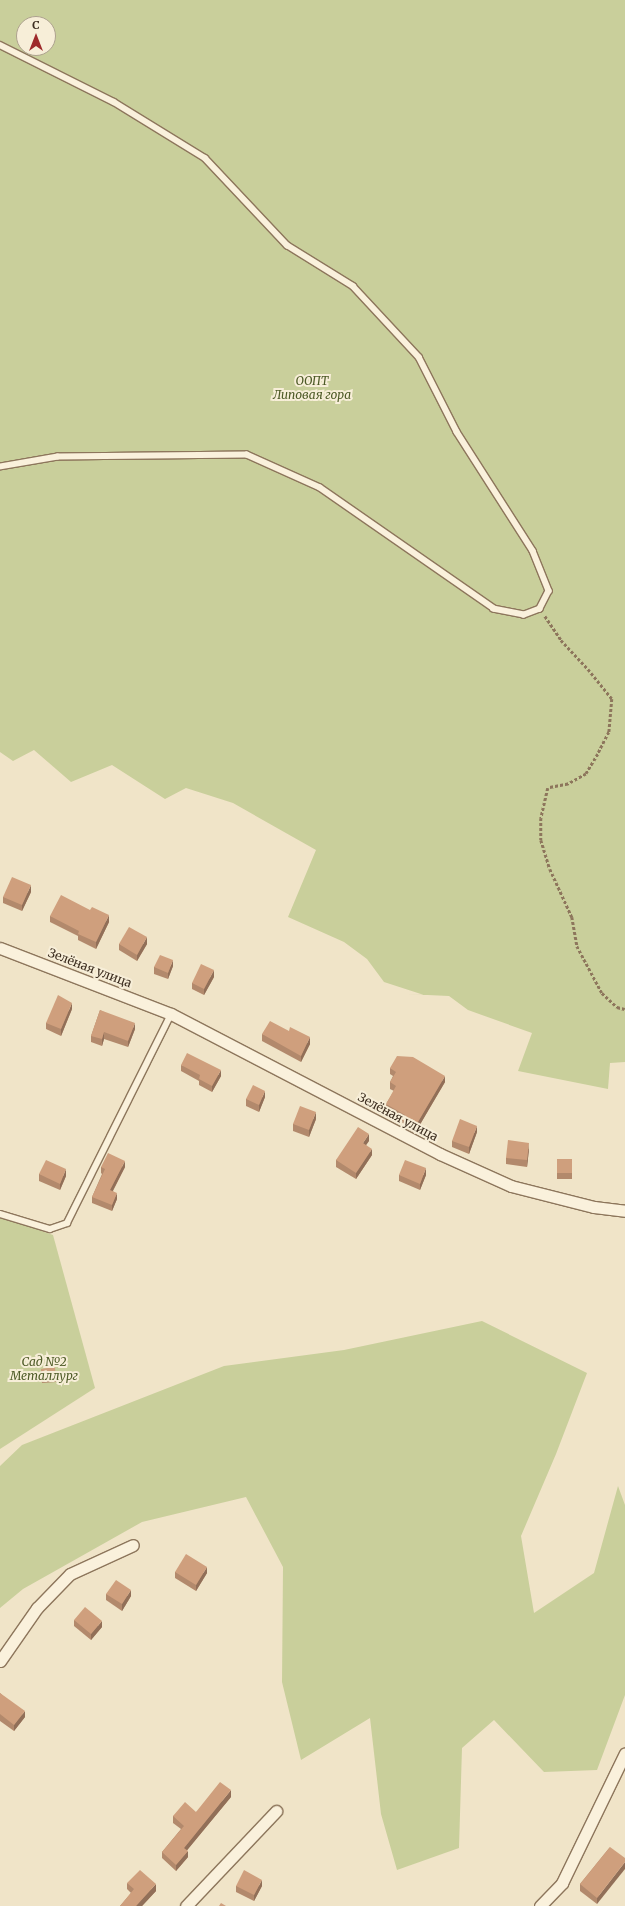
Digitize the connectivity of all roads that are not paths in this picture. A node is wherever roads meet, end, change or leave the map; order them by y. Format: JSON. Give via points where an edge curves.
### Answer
{"nodes":[{"id":1,"x":0,"y":45,"type":"edge"},
{"id":2,"x":0,"y":467,"type":"edge"},
{"id":3,"x":0,"y":948,"type":"edge"},
{"id":4,"x":171,"y":1014,"type":"junction"},
{"id":5,"x":625,"y":1211,"type":"edge"},
{"id":6,"x":0,"y":1214,"type":"edge"},
{"id":7,"x":133,"y":1545,"type":"dead end"},
{"id":8,"x":0,"y":1661,"type":"edge"},
{"id":9,"x":625,"y":1754,"type":"edge"},
{"id":10,"x":621,"y":1771,"type":"edge"},
{"id":11,"x":276,"y":1811,"type":"dead end"},
{"id":12,"x":186,"y":1906,"type":"edge"},
{"id":13,"x":540,"y":1906,"type":"edge"}],
"edges":[{"from":1,"to":2,"type":"lane","via":[[114,102],[205,158],[287,245],[353,286],[419,357],[457,432],[533,551],[549,591],[540,609],[524,615],[494,609],[320,488],[247,455],[58,457]]},
{"from":3,"to":4,"type":"street","name":"Зелёная улица"},
{"from":4,"to":5,"type":"street","name":"Зелёная улица","via":[[440,1154],[510,1186],[594,1207]]},
{"from":4,"to":6,"type":"lane","via":[[67,1223],[50,1229]]},
{"from":7,"to":8,"type":"street","via":[[70,1574],[37,1608]]},
{"from":9,"to":10,"type":"street"},
{"from":10,"to":13,"type":"street","via":[[562,1883]]},
{"from":11,"to":12,"type":"street"}]}
